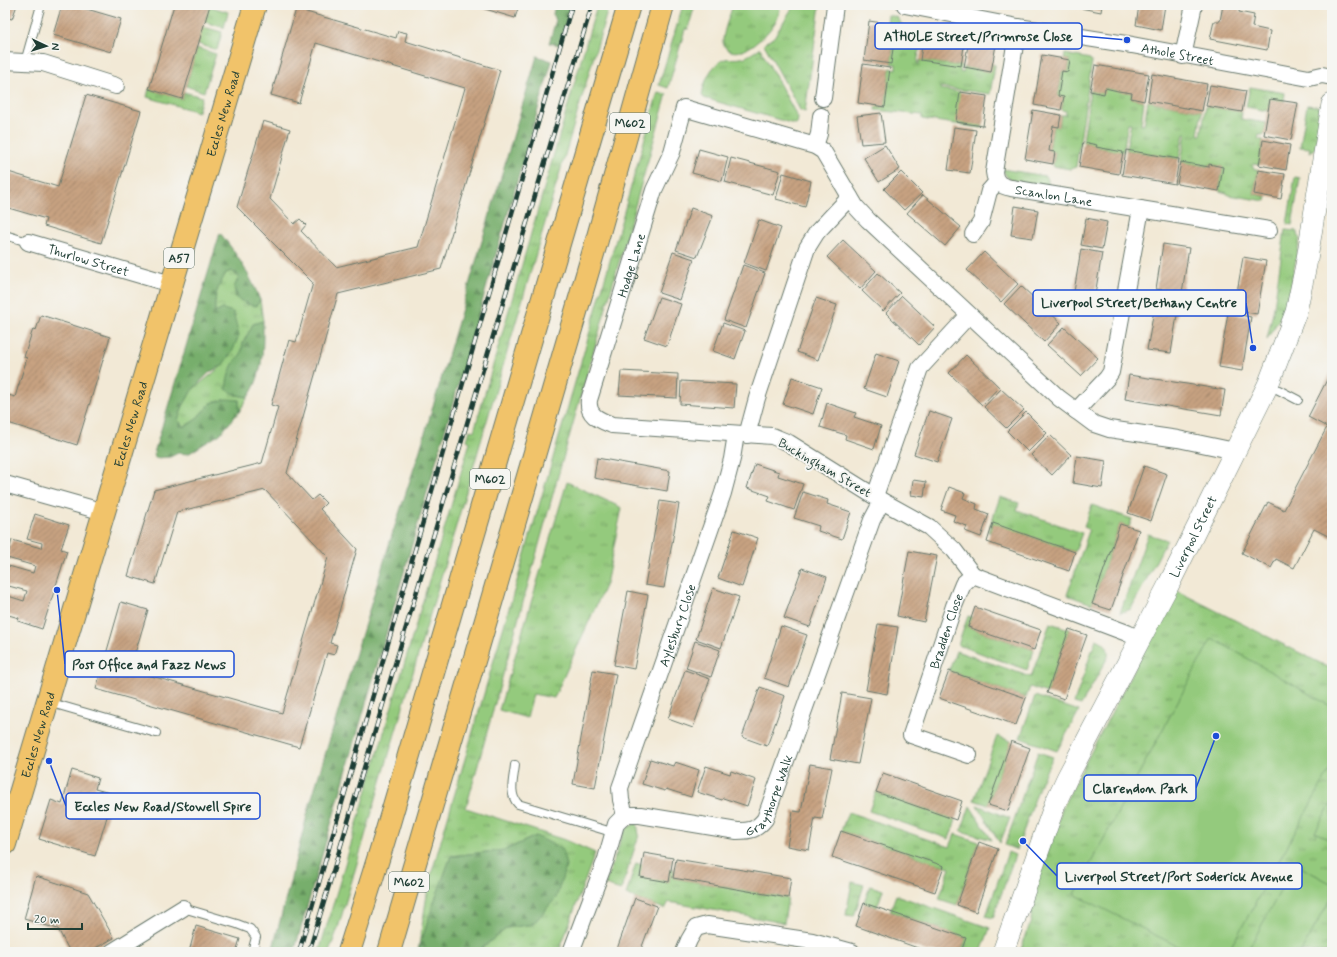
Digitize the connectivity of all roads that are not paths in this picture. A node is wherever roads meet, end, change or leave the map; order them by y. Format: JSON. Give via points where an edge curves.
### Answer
{"nodes":[{"id":1,"x":41,"y":5,"type":"edge"},
{"id":2,"x":255,"y":5,"type":"edge"},
{"id":3,"x":629,"y":5,"type":"edge"},
{"id":4,"x":663,"y":5,"type":"edge"},
{"id":5,"x":835,"y":5,"type":"edge"},
{"id":6,"x":905,"y":5,"type":"edge"},
{"id":7,"x":1194,"y":5,"type":"edge"},
{"id":8,"x":1018,"y":27,"type":"junction"},
{"id":9,"x":1183,"y":56,"type":"junction"},
{"id":10,"x":5,"y":61,"type":"edge"},
{"id":11,"x":25,"y":62,"type":"junction"},
{"id":12,"x":1332,"y":77,"type":"edge"},
{"id":13,"x":116,"y":86,"type":"dead end"},
{"id":14,"x":823,"y":98,"type":"dead end"},
{"id":15,"x":1332,"y":104,"type":"edge"},
{"id":16,"x":822,"y":116,"type":"dead end"},
{"id":17,"x":815,"y":146,"type":"junction"},
{"id":18,"x":997,"y":182,"type":"junction"},
{"id":19,"x":850,"y":197,"type":"junction"},
{"id":20,"x":1141,"y":209,"type":"junction"},
{"id":21,"x":1268,"y":230,"type":"dead end"},
{"id":22,"x":973,"y":234,"type":"dead end"},
{"id":23,"x":5,"y":235,"type":"edge"},
{"id":24,"x":28,"y":242,"type":"joint"},
{"id":25,"x":172,"y":284,"type":"junction"},
{"id":26,"x":969,"y":315,"type":"junction"},
{"id":27,"x":1268,"y":385,"type":"junction"},
{"id":28,"x":1298,"y":400,"type":"dead end"},
{"id":29,"x":1076,"y":410,"type":"junction"},
{"id":30,"x":601,"y":420,"type":"joint"},
{"id":31,"x":741,"y":434,"type":"junction"},
{"id":32,"x":1235,"y":451,"type":"junction"},
{"id":33,"x":5,"y":484,"type":"edge"},
{"id":34,"x":879,"y":498,"type":"junction"},
{"id":35,"x":104,"y":512,"type":"junction"},
{"id":36,"x":973,"y":575,"type":"junction"},
{"id":37,"x":1139,"y":639,"type":"junction"},
{"id":38,"x":48,"y":702,"type":"junction"},
{"id":39,"x":156,"y":733,"type":"dead end"},
{"id":40,"x":969,"y":755,"type":"dead end"},
{"id":41,"x":515,"y":765,"type":"dead end"},
{"id":42,"x":625,"y":815,"type":"junction"},
{"id":43,"x":8,"y":822,"type":"edge"},
{"id":44,"x":613,"y":834,"type":"junction"},
{"id":45,"x":5,"y":844,"type":"edge"},
{"id":46,"x":184,"y":908,"type":"joint"},
{"id":47,"x":112,"y":952,"type":"edge"},
{"id":48,"x":252,"y":952,"type":"edge"},
{"id":49,"x":349,"y":952,"type":"edge"},
{"id":50,"x":389,"y":952,"type":"edge"},
{"id":51,"x":571,"y":952,"type":"edge"},
{"id":52,"x":684,"y":952,"type":"edge"},
{"id":53,"x":852,"y":952,"type":"edge"},
{"id":54,"x":1003,"y":952,"type":"edge"}],
"edges":[{"from":1,"to":11,"type":"lane"},
{"from":2,"to":25,"type":"main road","name":"Eccles New Road","number":"A57"},
{"from":3,"to":49,"type":"main road","number":"M602"},
{"from":4,"to":50,"type":"main road","number":"M602","via":[[595,248]]},
{"from":5,"to":14,"type":"street"},
{"from":6,"to":8,"type":"street","name":"Athole Street"},
{"from":7,"to":9,"type":"street"},
{"from":8,"to":9,"type":"street","name":"Athole Street"},
{"from":8,"to":18,"type":"street","name":"Scanlon Lane","via":[[994,172]]},
{"from":9,"to":12,"type":"street","name":"Athole Street","via":[[1309,78],[1322,75]]},
{"from":10,"to":11,"type":"street"},
{"from":11,"to":13,"type":"street","via":[[43,63]]},
{"from":15,"to":27,"type":"street","name":"Liverpool Street","via":[[1296,312]]},
{"from":16,"to":17,"type":"street"},
{"from":17,"to":19,"type":"street","via":[[823,151]]},
{"from":17,"to":30,"type":"street","name":"Hodge Lane","via":[[684,108],[672,152],[654,190],[589,400],[593,416]]},
{"from":18,"to":20,"type":"street","name":"Scanlon Lane","via":[[1011,188]]},
{"from":18,"to":22,"type":"street","via":[[989,192],[980,222]]},
{"from":19,"to":26,"type":"street","via":[[868,220]]},
{"from":19,"to":31,"type":"street","name":"Aylesbury Close","via":[[817,232],[807,248],[757,398]]},
{"from":20,"to":21,"type":"street","name":"Scanlon Lane"},
{"from":20,"to":29,"type":"street","via":[[1111,372]]},
{"from":23,"to":24,"type":"lane","name":"Thurlow Street"},
{"from":24,"to":25,"type":"street","name":"Thurlow Street"},
{"from":25,"to":35,"type":"main road","name":"Eccles New Road","number":"A57"},
{"from":26,"to":29,"type":"street","via":[[1059,398]]},
{"from":26,"to":34,"type":"street","via":[[920,368]]},
{"from":27,"to":28,"type":"lane"},
{"from":27,"to":32,"type":"street","name":"Liverpool Street"},
{"from":29,"to":32,"type":"street","via":[[1094,424],[1109,429],[1178,439]]},
{"from":30,"to":31,"type":"street","name":"Buckingham Street","via":[[612,426]]},
{"from":31,"to":34,"type":"street","name":"Buckingham Street","via":[[772,436],[789,443]]},
{"from":31,"to":42,"type":"street","name":"Aylesbury Close","via":[[620,788]]},
{"from":32,"to":37,"type":"street","name":"Liverpool Street"},
{"from":33,"to":35,"type":"street"},
{"from":34,"to":36,"type":"street","name":"Buckingham Street","via":[[929,527],[954,550]]},
{"from":34,"to":42,"type":"street","name":"Graythorpe Walk","via":[[771,805],[761,825],[749,831],[737,831],[640,815]]},
{"from":35,"to":38,"type":"main road","name":"Eccles New Road","number":"A57"},
{"from":36,"to":37,"type":"street"},
{"from":36,"to":40,"type":"street","name":"Bradden Close","via":[[963,584],[954,606],[911,735]]},
{"from":37,"to":54,"type":"street","name":"Liverpool Street","via":[[1055,804]]},
{"from":38,"to":39,"type":"lane"},
{"from":38,"to":43,"type":"main road","name":"Eccles New Road","number":"A57"},
{"from":41,"to":44,"type":"lane","via":[[512,794],[518,804]]},
{"from":42,"to":44,"type":"street","via":[[616,824]]},
{"from":43,"to":45,"type":"main road","name":"Eccles New Road","number":"A57"},
{"from":44,"to":51,"type":"street","via":[[606,860]]},
{"from":46,"to":47,"type":"street"},
{"from":46,"to":48,"type":"lane","via":[[250,929],[256,937]]},
{"from":52,"to":53,"type":"street","via":[[696,928],[706,925],[812,941]]}]}
